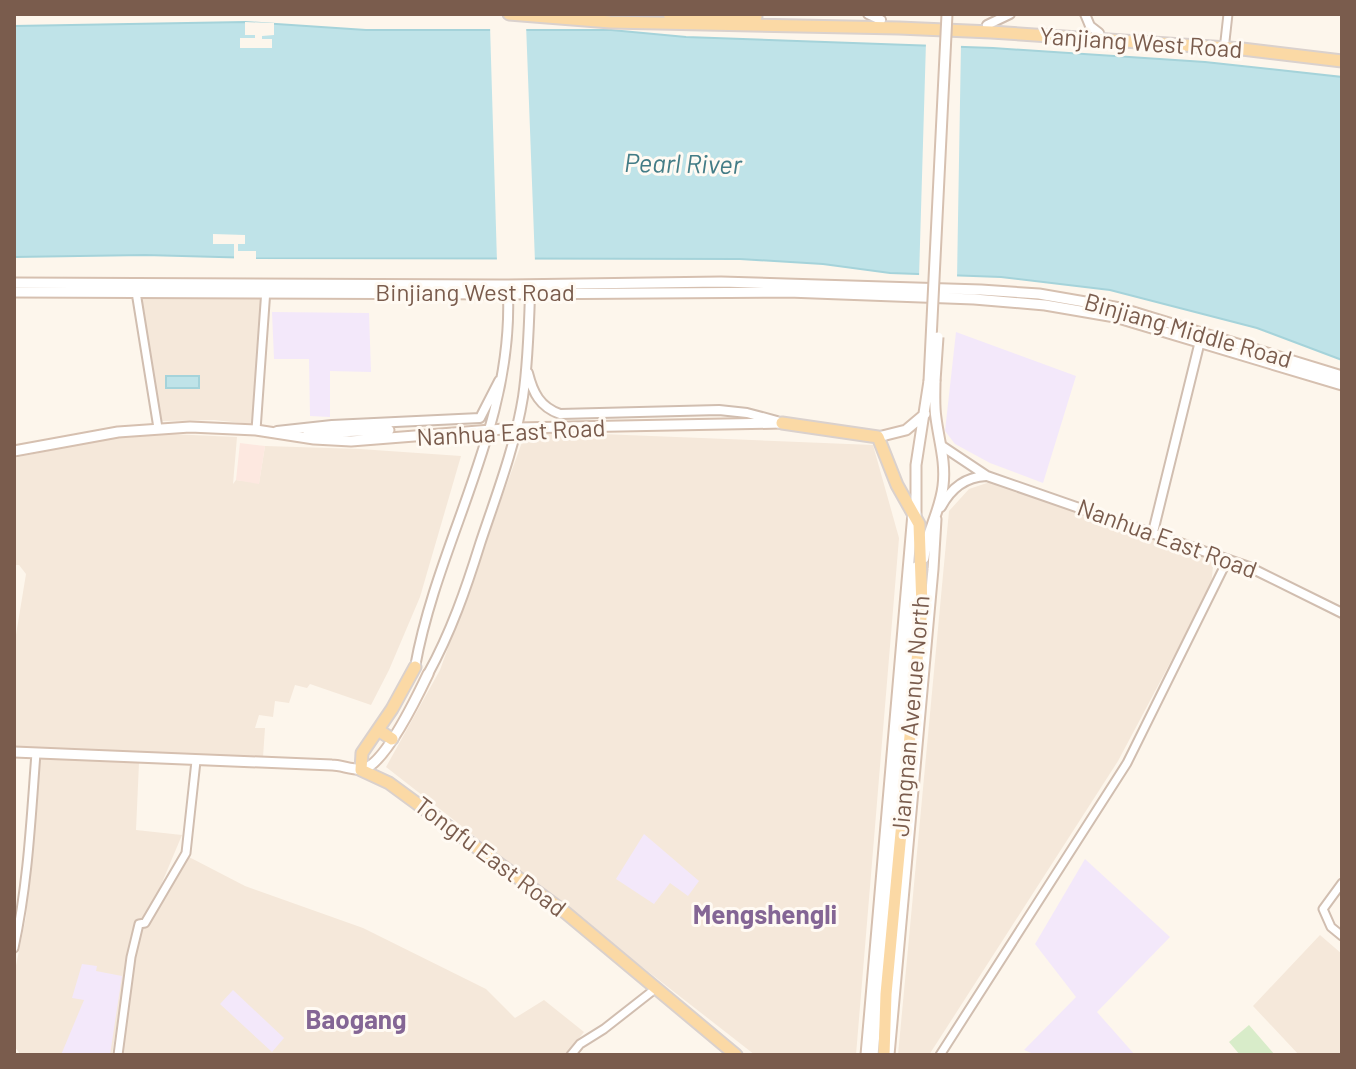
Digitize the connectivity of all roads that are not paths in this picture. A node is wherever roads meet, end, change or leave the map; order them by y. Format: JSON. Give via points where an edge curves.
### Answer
{"nodes":[{"id":1,"x":509,"y":14,"type":"edge"},
{"id":2,"x":669,"y":14,"type":"edge"},
{"id":3,"x":868,"y":14,"type":"edge"},
{"id":4,"x":949,"y":14,"type":"edge"},
{"id":5,"x":1010,"y":14,"type":"edge"},
{"id":6,"x":1085,"y":14,"type":"edge"},
{"id":7,"x":1228,"y":14,"type":"edge"},
{"id":8,"x":753,"y":16,"type":"edge"},
{"id":9,"x":881,"y":20,"type":"junction"},
{"id":10,"x":987,"y":25,"type":"junction"},
{"id":11,"x":1099,"y":33,"type":"junction"},
{"id":12,"x":1225,"y":41,"type":"junction"},
{"id":13,"x":1342,"y":58,"type":"edge"},
{"id":14,"x":14,"y":283,"type":"edge"},
{"id":15,"x":520,"y":285,"type":"junction"},
{"id":16,"x":266,"y":288,"type":"junction"},
{"id":17,"x":14,"y":292,"type":"edge"},
{"id":18,"x":136,"y":292,"type":"junction"},
{"id":19,"x":937,"y":292,"type":"junction"},
{"id":20,"x":508,"y":294,"type":"junction"},
{"id":21,"x":530,"y":294,"type":"junction"},
{"id":22,"x":1200,"y":337,"type":"junction"},
{"id":23,"x":526,"y":364,"type":"junction"},
{"id":24,"x":506,"y":365,"type":"junction"},
{"id":25,"x":1342,"y":376,"type":"edge"},
{"id":26,"x":932,"y":381,"type":"junction"},
{"id":27,"x":1342,"y":385,"type":"edge"},
{"id":28,"x":596,"y":413,"type":"junction"},
{"id":29,"x":925,"y":414,"type":"junction"},
{"id":30,"x":480,"y":418,"type":"junction"},
{"id":31,"x":782,"y":423,"type":"junction"},
{"id":32,"x":490,"y":426,"type":"junction"},
{"id":33,"x":158,"y":428,"type":"junction"},
{"id":34,"x":516,"y":428,"type":"junction"},
{"id":35,"x":559,"y":429,"type":"junction"},
{"id":36,"x":256,"y":430,"type":"junction"},
{"id":37,"x":389,"y":430,"type":"dead end"},
{"id":38,"x":273,"y":432,"type":"junction"},
{"id":39,"x":878,"y":437,"type":"junction"},
{"id":40,"x":942,"y":446,"type":"junction"},
{"id":41,"x":14,"y":451,"type":"edge"},
{"id":42,"x":987,"y":476,"type":"junction"},
{"id":43,"x":915,"y":511,"type":"junction"},
{"id":44,"x":936,"y":519,"type":"junction"},
{"id":45,"x":1153,"y":532,"type":"junction"},
{"id":46,"x":1228,"y":559,"type":"junction"},
{"id":47,"x":922,"y":607,"type":"junction"},
{"id":48,"x":1342,"y":613,"type":"edge"},
{"id":49,"x":415,"y":667,"type":"joint"},
{"id":50,"x":428,"y":674,"type":"joint"},
{"id":51,"x":378,"y":730,"type":"junction"},
{"id":52,"x":392,"y":739,"type":"junction"},
{"id":53,"x":14,"y":752,"type":"edge"},
{"id":54,"x":36,"y":753,"type":"junction"},
{"id":55,"x":199,"y":761,"type":"junction"},
{"id":56,"x":361,"y":770,"type":"junction"},
{"id":57,"x":1342,"y":883,"type":"edge"},
{"id":58,"x":1342,"y":936,"type":"edge"},
{"id":59,"x":14,"y":948,"type":"edge"},
{"id":60,"x":655,"y":989,"type":"junction"},
{"id":61,"x":118,"y":1055,"type":"edge"},
{"id":62,"x":571,"y":1055,"type":"edge"},
{"id":63,"x":736,"y":1055,"type":"edge"},
{"id":64,"x":866,"y":1055,"type":"edge"},
{"id":65,"x":873,"y":1055,"type":"edge"},
{"id":66,"x":886,"y":1055,"type":"edge"},
{"id":67,"x":940,"y":1055,"type":"edge"}],
"edges":[{"from":1,"to":13,"type":"main road","name":"Yanjiang West Road","via":[[637,23],[977,32]]},
{"from":2,"to":8,"type":"main road","name":"Yanjiang West Road"},
{"from":3,"to":9,"type":"street"},
{"from":4,"to":26,"type":"main road","bridge":true},
{"from":5,"to":10,"type":"street"},
{"from":6,"to":11,"type":"street"},
{"from":7,"to":12,"type":"street"},
{"from":8,"to":9,"type":"main road","name":"Yanjiang West Road"},
{"from":9,"to":10,"type":"main road","name":"Yanjiang West Road"},
{"from":10,"to":11,"type":"main road","name":"Yanjiang West Road"},
{"from":11,"to":12,"type":"main road","name":"Yanjiang West Road"},
{"from":12,"to":13,"type":"main road","name":"Yanjiang West Road"},
{"from":14,"to":16,"type":"main road","name":"Binjiang West Road"},
{"from":15,"to":16,"type":"main road","name":"Binjiang West Road"},
{"from":15,"to":19,"type":"main road","name":"Binjiang West Road","via":[[721,282]]},
{"from":15,"to":20,"type":"street"},
{"from":15,"to":21,"type":"street"},
{"from":16,"to":18,"type":"main road","name":"Binjiang West Road"},
{"from":16,"to":20,"type":"main road","name":"Binjiang West Road"},
{"from":16,"to":36,"type":"street"},
{"from":17,"to":18,"type":"main road","name":"Binjiang West Road"},
{"from":18,"to":33,"type":"street"},
{"from":19,"to":21,"type":"main road","name":"Binjiang West Road"},
{"from":19,"to":22,"type":"main road","name":"Binjiang Middle Road","via":[[1077,310]]},
{"from":20,"to":21,"type":"main road","name":"Binjiang West Road"},
{"from":20,"to":24,"type":"street"},
{"from":21,"to":23,"type":"street"},
{"from":22,"to":25,"type":"main road","name":"Binjiang Middle Road"},
{"from":22,"to":27,"type":"main road","name":"Binjiang Middle Road"},
{"from":22,"to":45,"type":"street"},
{"from":23,"to":28,"type":"street","via":[[535,395],[548,409]]},
{"from":23,"to":34,"type":"street"},
{"from":24,"to":30,"type":"street"},
{"from":24,"to":32,"type":"street"},
{"from":26,"to":29,"type":"main road","name":"Jiangnan Avenue North"},
{"from":26,"to":40,"type":"main road","name":"Jiangnan Avenue North"},
{"from":28,"to":31,"type":"street","via":[[719,410]]},
{"from":28,"to":35,"type":"street"},
{"from":29,"to":39,"type":"main road","name":"Nanhua East Road","via":[[906,430]]},
{"from":29,"to":43,"type":"main road","name":"Jiangnan Avenue North"},
{"from":30,"to":32,"type":"street"},
{"from":30,"to":38,"type":"street"},
{"from":31,"to":35,"type":"main road","name":"Nanhua East Road"},
{"from":31,"to":39,"type":"main road","name":"Nanhua East Road"},
{"from":32,"to":34,"type":"main road","name":"Nanhua East Road"},
{"from":32,"to":38,"type":"main road","name":"Nanhua East Road","via":[[365,441]]},
{"from":32,"to":49,"type":"street","via":[[424,624]]},
{"from":33,"to":36,"type":"main road","name":"Nanhua East Road"},
{"from":33,"to":41,"type":"main road","name":"Nanhua East Road"},
{"from":34,"to":35,"type":"main road","name":"Nanhua East Road"},
{"from":34,"to":50,"type":"street","via":[[466,586]]},
{"from":36,"to":38,"type":"main road","name":"Nanhua East Road"},
{"from":37,"to":38,"type":"main road"},
{"from":39,"to":43,"type":"main road","via":[[897,485]]},
{"from":40,"to":42,"type":"street","name":"Nanhua East Road"},
{"from":40,"to":44,"type":"main road","name":"Jiangnan Avenue North","via":[[944,477]]},
{"from":42,"to":44,"type":"street","via":[[953,489]]},
{"from":42,"to":45,"type":"street","name":"Nanhua East Road"},
{"from":43,"to":47,"type":"main road","via":[[921,535]]},
{"from":43,"to":64,"type":"main road"},
{"from":43,"to":65,"type":"main road","name":"Jiangnan Avenue North","via":[[913,609]]},
{"from":44,"to":47,"type":"main road","name":"Jiangnan Avenue North","via":[[925,550]]},
{"from":44,"to":66,"type":"main road"},
{"from":45,"to":46,"type":"street","name":"Nanhua East Road"},
{"from":46,"to":48,"type":"street","name":"Nanhua East Road"},
{"from":46,"to":67,"type":"street","via":[[1127,763]]},
{"from":47,"to":66,"type":"main road","name":"Jiangnan Avenue North","via":[[886,994]]},
{"from":49,"to":51,"type":"main road"},
{"from":50,"to":52,"type":"main road"},
{"from":51,"to":52,"type":"main road"},
{"from":51,"to":56,"type":"main road","via":[[362,753]]},
{"from":52,"to":56,"type":"main road","via":[[376,762]]},
{"from":53,"to":54,"type":"main road","name":"Tongfu East Road"},
{"from":54,"to":55,"type":"main road","name":"Tongfu East Road"},
{"from":54,"to":59,"type":"street"},
{"from":55,"to":56,"type":"main road","name":"Tongfu East Road"},
{"from":55,"to":61,"type":"street","via":[[186,853],[145,923],[139,924]]},
{"from":56,"to":60,"type":"main road","name":"Tongfu East Road","via":[[389,783],[505,867]]},
{"from":57,"to":58,"type":"street","via":[[1323,909]]},
{"from":60,"to":62,"type":"street"},
{"from":60,"to":63,"type":"main road","name":"Tongfu East Road"}]}
